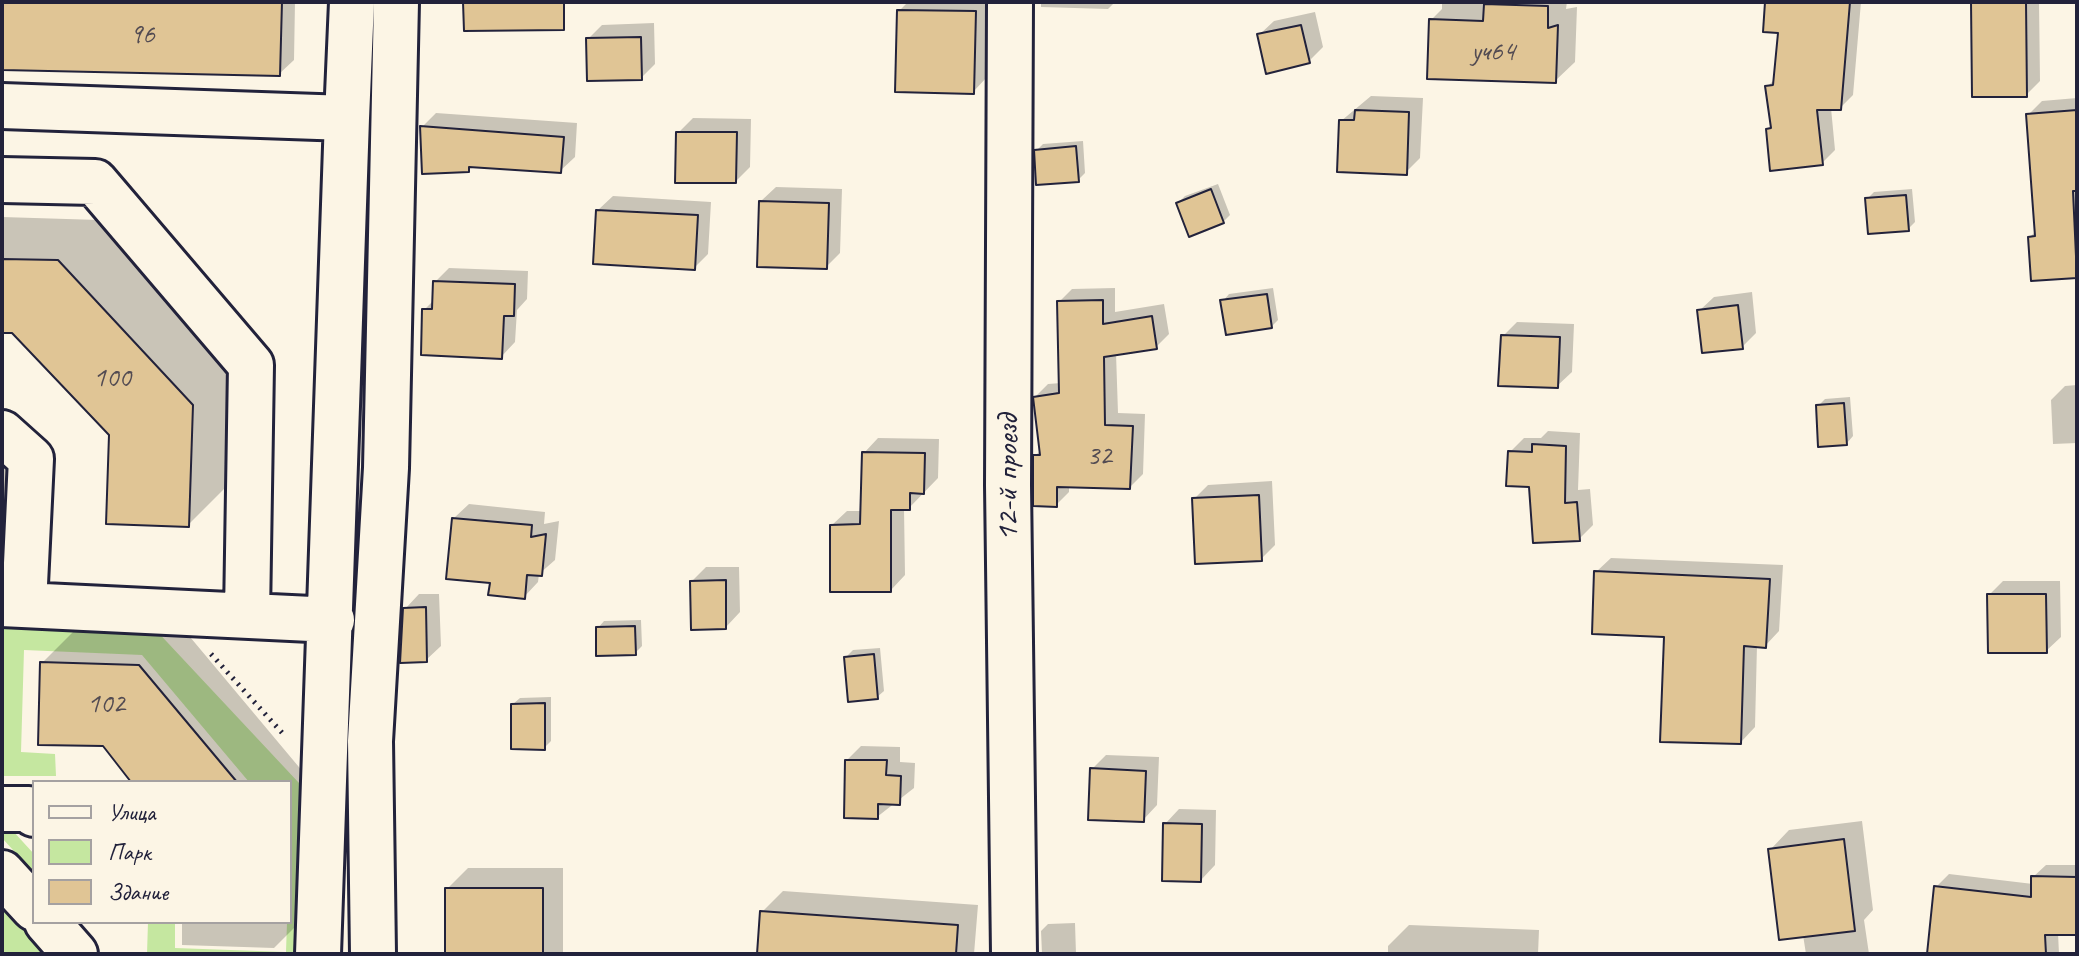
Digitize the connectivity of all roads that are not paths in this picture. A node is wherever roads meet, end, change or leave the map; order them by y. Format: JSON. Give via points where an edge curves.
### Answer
{"nodes":[{"id":1,"x":352,"y":2,"type":"edge"},
{"id":2,"x":396,"y":2,"type":"edge"},
{"id":3,"x":1010,"y":2,"type":"edge"},
{"id":4,"x":2,"y":106,"type":"edge"},
{"id":5,"x":347,"y":118,"type":"junction"},
{"id":6,"x":2,"y":180,"type":"edge"},
{"id":7,"x":2,"y":433,"type":"edge"},
{"id":8,"x":13,"y":604,"type":"edge"},
{"id":9,"x":247,"y":615,"type":"junction"},
{"id":10,"x":332,"y":620,"type":"junction"},
{"id":11,"x":2,"y":809,"type":"edge"},
{"id":12,"x":32,"y":812,"type":"edge"},
{"id":13,"x":2,"y":873,"type":"edge"},
{"id":14,"x":32,"y":906,"type":"edge"},
{"id":15,"x":49,"y":924,"type":"edge"},
{"id":16,"x":92,"y":924,"type":"edge"},
{"id":17,"x":75,"y":954,"type":"edge"},
{"id":18,"x":318,"y":954,"type":"edge"},
{"id":19,"x":373,"y":954,"type":"edge"},
{"id":20,"x":1014,"y":954,"type":"edge"}],
"edges":[{"from":1,"to":5,"type":"street"},
{"from":2,"to":19,"type":"street","via":[[386,468],[370,741]]},
{"from":3,"to":20,"type":"street","name":"12-й проезд","via":[[1008,500]]},
{"from":4,"to":5,"type":"street"},
{"from":5,"to":10,"type":"street"},
{"from":6,"to":9,"type":"street","via":[[95,182],[251,365]]},
{"from":7,"to":8,"type":"street","via":[[31,459]]},
{"from":8,"to":9,"type":"street"},
{"from":9,"to":10,"type":"street"},
{"from":10,"to":18,"type":"street"},
{"from":11,"to":12,"type":"street"},
{"from":13,"to":14,"type":"street"},
{"from":15,"to":17,"type":"street"},
{"from":16,"to":17,"type":"street"}]}
